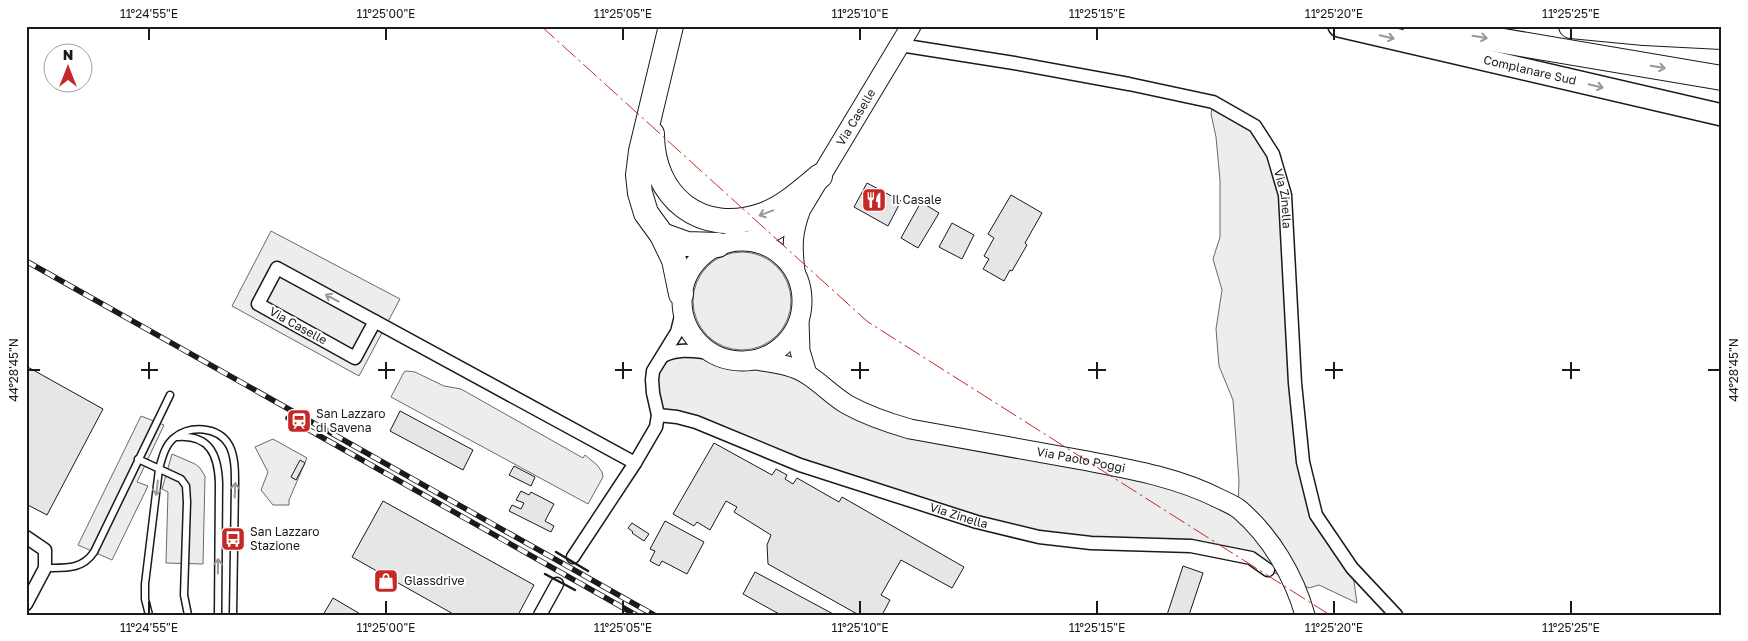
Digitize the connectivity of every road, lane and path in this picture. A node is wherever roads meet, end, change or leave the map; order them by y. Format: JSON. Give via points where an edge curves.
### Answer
{"nodes":[{"id":1,"x":671,"y":26,"type":"edge"},
{"id":2,"x":911,"y":26,"type":"edge"},
{"id":3,"x":1339,"y":26,"type":"edge"},
{"id":4,"x":1415,"y":26,"type":"edge"},
{"id":5,"x":1572,"y":26,"type":"edge"},
{"id":6,"x":1715,"y":39,"type":"edge"},
{"id":7,"x":900,"y":45,"type":"junction"},
{"id":8,"x":1722,"y":78,"type":"edge"},
{"id":9,"x":653,"y":102,"type":"junction"},
{"id":10,"x":1722,"y":115,"type":"edge"},
{"id":11,"x":820,"y":176,"type":"junction"},
{"id":12,"x":801,"y":209,"type":"junction"},
{"id":13,"x":662,"y":235,"type":"junction"},
{"id":14,"x":749,"y":241,"type":"junction"},
{"id":15,"x":718,"y":245,"type":"junction"},
{"id":16,"x":795,"y":272,"type":"junction"},
{"id":17,"x":681,"y":303,"type":"junction"},
{"id":18,"x":375,"y":321,"type":"junction"},
{"id":19,"x":799,"y":321,"type":"junction"},
{"id":20,"x":710,"y":353,"type":"junction"},
{"id":21,"x":663,"y":356,"type":"junction"},
{"id":22,"x":756,"y":360,"type":"junction"},
{"id":23,"x":807,"y":374,"type":"junction"},
{"id":24,"x":170,"y":395,"type":"dead end"},
{"id":25,"x":658,"y":415,"type":"junction"},
{"id":26,"x":174,"y":437,"type":"junction"},
{"id":27,"x":138,"y":460,"type":"junction"},
{"id":28,"x":635,"y":463,"type":"junction"},
{"id":29,"x":159,"y":469,"type":"junction"},
{"id":30,"x":26,"y":536,"type":"edge"},
{"id":31,"x":573,"y":557,"type":"dead end"},
{"id":32,"x":45,"y":568,"type":"junction"},
{"id":33,"x":1268,"y":570,"type":"dead end"},
{"id":34,"x":557,"y":584,"type":"dead end"},
{"id":35,"x":26,"y":604,"type":"edge"},
{"id":36,"x":149,"y":615,"type":"edge"},
{"id":37,"x":188,"y":615,"type":"edge"},
{"id":38,"x":218,"y":615,"type":"edge"},
{"id":39,"x":233,"y":615,"type":"edge"},
{"id":40,"x":540,"y":615,"type":"edge"},
{"id":41,"x":1305,"y":615,"type":"edge"},
{"id":42,"x":1396,"y":615,"type":"edge"}],
"edges":[{"from":1,"to":9,"type":"highway"},
{"from":2,"to":7,"type":"main road","name":"Via Caselle"},
{"from":3,"to":10,"type":"highway","name":"Complanare Sud","one_way":true},
{"from":4,"to":8,"type":"highway","one_way":true},
{"from":5,"to":6,"type":"highway"},
{"from":7,"to":11,"type":"main road","name":"Via Caselle"},
{"from":7,"to":42,"type":"street","name":"Via Zinella","via":[[1130,84],[1213,102],[1255,126],[1274,154],[1285,195],[1295,383],[1303,462],[1316,515],[1352,568]]},
{"from":11,"to":9,"type":"highway","one_way":true,"via":[[784,204],[763,215],[717,220],[695,214],[674,198],[653,159]]},
{"from":9,"to":13,"type":"highway","via":[[638,175],[646,213]]},
{"from":11,"to":12,"type":"main road","name":"Via Caselle"},
{"from":12,"to":14,"type":"main road","name":"Via Caselle","via":[[772,233]]},
{"from":12,"to":16,"type":"main road","name":"Via Caselle","via":[[794,226]]},
{"from":13,"to":15,"type":"highway","via":[[687,244]]},
{"from":13,"to":17,"type":"highway","via":[[674,260]]},
{"from":14,"to":15,"type":"main road","name":"Via Caselle"},
{"from":14,"to":16,"type":"main road","name":"Via Caselle","via":[[769,247],[785,258]]},
{"from":15,"to":17,"type":"main road","name":"Via Caselle","via":[[699,258],[686,276]]},
{"from":16,"to":19,"type":"main road","name":"Via Caselle","via":[[802,304]]},
{"from":17,"to":20,"type":"main road","name":"Via Caselle","via":[[691,336]]},
{"from":17,"to":21,"type":"street","name":"Via Caselle","via":[[677,332]]},
{"from":18,"to":18,"type":"street","name":"Via Caselle","one_way":true,"via":[[277,268],[258,304],[355,358]]},
{"from":18,"to":28,"type":"street","name":"Via Caselle"},
{"from":19,"to":22,"type":"main road","name":"Via Caselle","via":[[783,346]]},
{"from":19,"to":23,"type":"main road","name":"Via Caselle","via":[[800,351]]},
{"from":20,"to":21,"type":"street","name":"Via Caselle","via":[[682,350]]},
{"from":20,"to":22,"type":"main road","name":"Via Caselle","via":[[726,360]]},
{"from":21,"to":25,"type":"street","name":"Via Caselle","via":[[652,371]]},
{"from":22,"to":23,"type":"main road","name":"Via Caselle","via":[[783,364]]},
{"from":23,"to":41,"type":"main road","name":"Via Paolo Poggi","via":[[847,405],[888,423],[1118,467],[1200,489],[1239,508],[1260,531],[1292,580]]},
{"from":24,"to":27,"type":"lane"},
{"from":25,"to":28,"type":"street","name":"Via Caselle","via":[[656,427]]},
{"from":25,"to":33,"type":"street","name":"Via Zinella","via":[[696,422],[800,465],[977,522],[1039,537],[1091,543],[1191,546],[1251,558]]},
{"from":26,"to":29,"type":"lane","via":[[165,450]]},
{"from":38,"to":26,"type":"lane","one_way":true,"via":[[219,483],[216,456],[206,444]]},
{"from":39,"to":26,"type":"lane","one_way":true,"via":[[236,483],[232,453],[220,435],[205,429]]},
{"from":27,"to":29,"type":"lane"},
{"from":27,"to":32,"type":"lane","via":[[88,562],[67,568]]},
{"from":28,"to":31,"type":"street","name":"Via Caselle"},
{"from":29,"to":36,"type":"lane","one_way":true,"via":[[145,584]]},
{"from":29,"to":37,"type":"lane","via":[[181,479],[186,486],[184,603]]},
{"from":30,"to":32,"type":"street","via":[[46,550]]},
{"from":32,"to":35,"type":"street"},
{"from":34,"to":40,"type":"street"}]}
